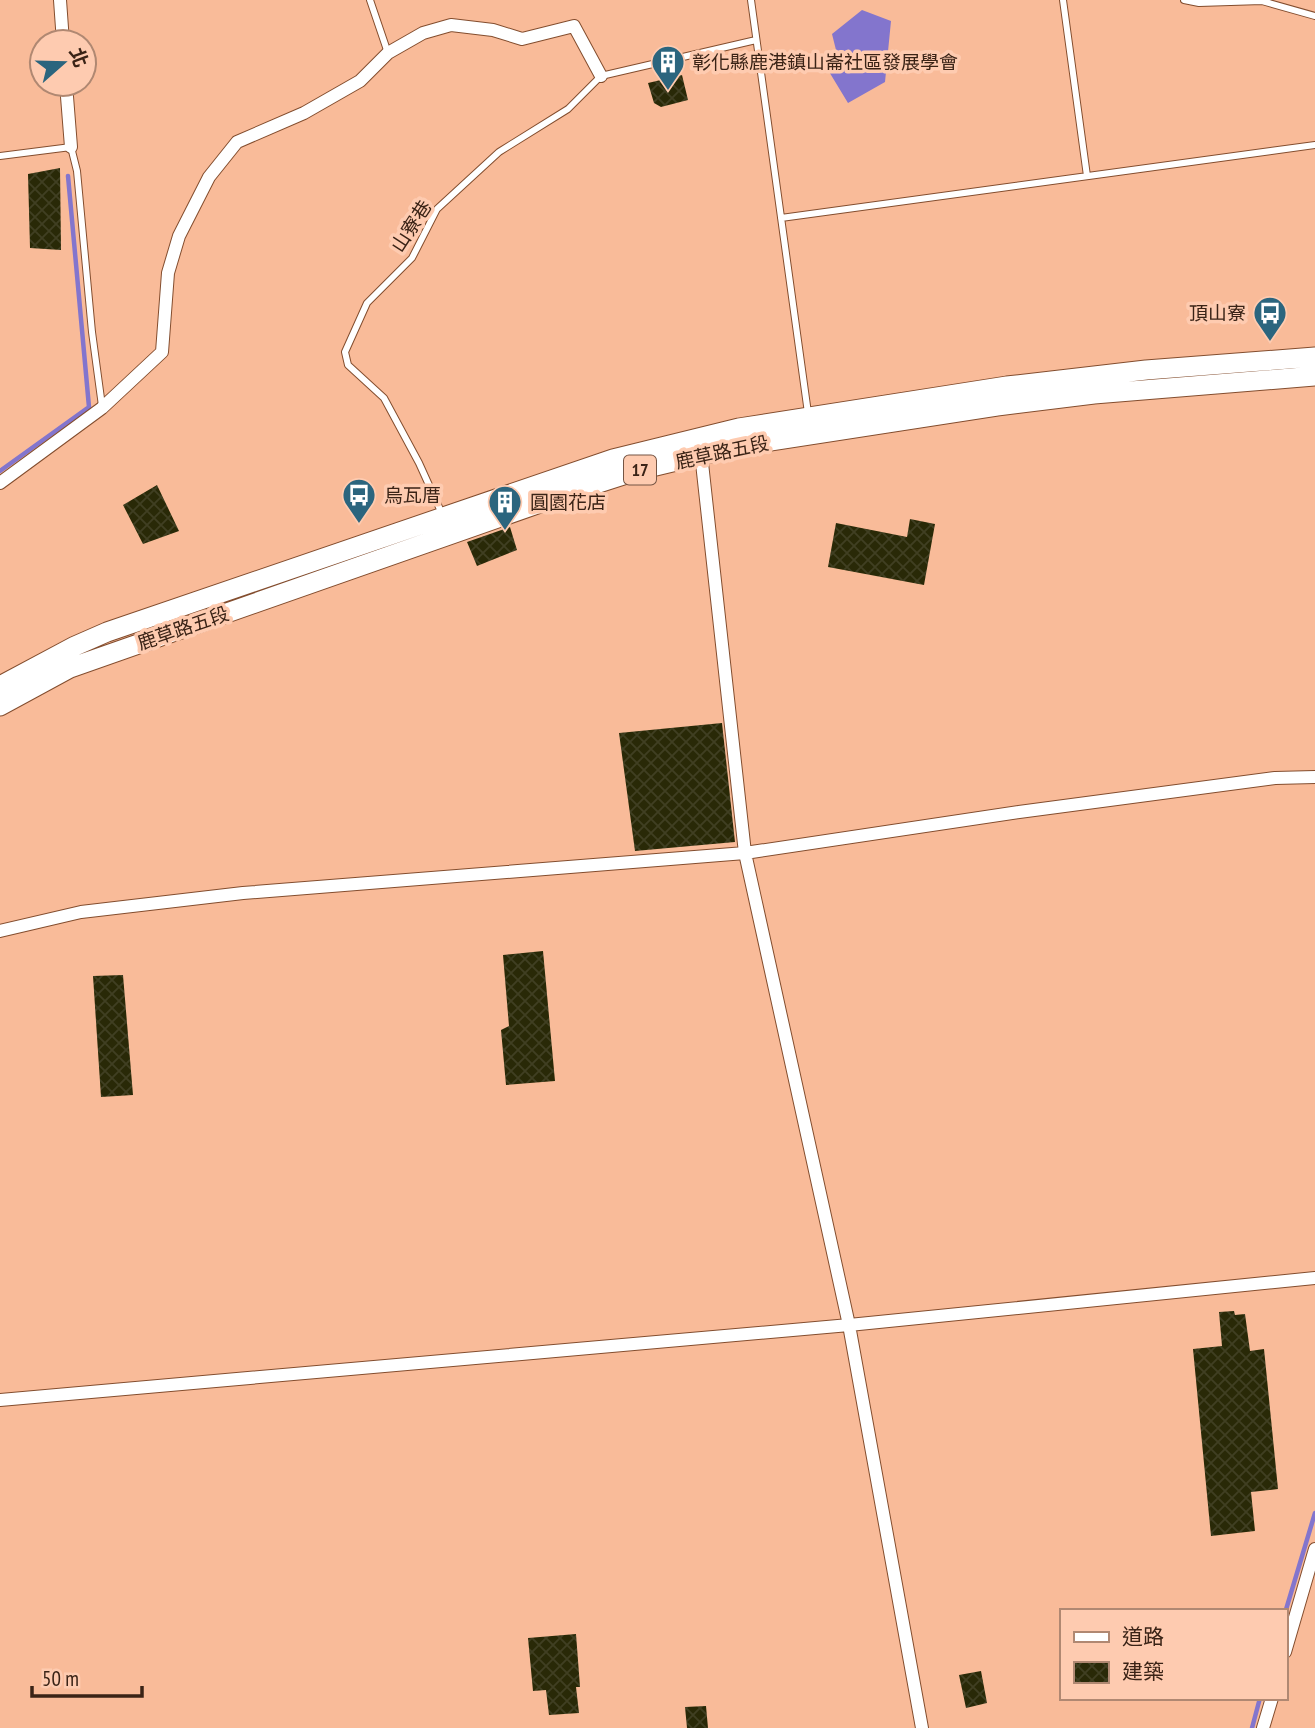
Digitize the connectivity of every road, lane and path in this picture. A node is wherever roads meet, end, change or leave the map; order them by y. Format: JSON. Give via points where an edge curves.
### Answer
{"nodes":[{"id":1,"x":60,"y":0,"type":"edge"},
{"id":2,"x":370,"y":0,"type":"edge"},
{"id":3,"x":751,"y":0,"type":"edge"},
{"id":4,"x":1063,"y":0,"type":"edge"},
{"id":5,"x":1184,"y":0,"type":"edge"},
{"id":6,"x":1315,"y":16,"type":"edge"},
{"id":7,"x":62,"y":28,"type":"edge"},
{"id":8,"x":756,"y":40,"type":"junction"},
{"id":9,"x":388,"y":53,"type":"junction"},
{"id":10,"x":601,"y":76,"type":"junction"},
{"id":11,"x":67,"y":98,"type":"edge"},
{"id":12,"x":1315,"y":145,"type":"edge"},
{"id":13,"x":71,"y":147,"type":"junction"},
{"id":14,"x":0,"y":156,"type":"edge"},
{"id":15,"x":1087,"y":176,"type":"junction"},
{"id":16,"x":782,"y":218,"type":"junction"},
{"id":17,"x":1315,"y":357,"type":"edge"},
{"id":18,"x":1315,"y":376,"type":"edge"},
{"id":19,"x":102,"y":408,"type":"junction"},
{"id":20,"x":810,"y":426,"type":"junction"},
{"id":21,"x":701,"y":454,"type":"junction"},
{"id":22,"x":0,"y":483,"type":"edge"},
{"id":23,"x":447,"y":526,"type":"junction"},
{"id":24,"x":0,"y":685,"type":"edge"},
{"id":25,"x":0,"y":706,"type":"edge"},
{"id":26,"x":1315,"y":777,"type":"edge"},
{"id":27,"x":745,"y":853,"type":"junction"},
{"id":28,"x":0,"y":931,"type":"edge"},
{"id":29,"x":1315,"y":1278,"type":"edge"},
{"id":30,"x":849,"y":1325,"type":"junction"},
{"id":31,"x":0,"y":1400,"type":"edge"},
{"id":32,"x":1315,"y":1549,"type":"edge"},
{"id":33,"x":1287,"y":1645,"type":"edge"},
{"id":34,"x":1271,"y":1700,"type":"edge"},
{"id":35,"x":922,"y":1728,"type":"edge"},
{"id":36,"x":1263,"y":1728,"type":"edge"}],
"edges":[{"from":1,"to":7,"type":"street"},
{"from":2,"to":9,"type":"lane"},
{"from":3,"to":8,"type":"lane"},
{"from":4,"to":15,"type":"lane"},
{"from":5,"to":6,"type":"lane","via":[[1262,1]]},
{"from":8,"to":10,"type":"lane"},
{"from":8,"to":16,"type":"lane"},
{"from":9,"to":10,"type":"street","via":[[423,33],[451,25],[522,39],[574,26]]},
{"from":9,"to":19,"type":"street","via":[[360,81],[304,113],[237,142],[223,159],[178,236],[168,273],[162,352]]},
{"from":10,"to":23,"type":"lane","name":"山寮巷","via":[[568,109],[499,152],[437,209],[412,258],[367,303],[345,352],[348,365],[384,398]]},
{"from":11,"to":13,"type":"street"},
{"from":12,"to":15,"type":"lane"},
{"from":13,"to":14,"type":"lane"},
{"from":13,"to":19,"type":"lane"},
{"from":15,"to":16,"type":"lane"},
{"from":16,"to":20,"type":"lane"},
{"from":17,"to":20,"type":"main road","name":"鹿草路五段","number":"17","via":[[1007,386]]},
{"from":18,"to":20,"type":"main road","name":"鹿草路五段","number":"17","via":[[1094,394]]},
{"from":19,"to":22,"type":"street"},
{"from":20,"to":21,"type":"main road","name":"鹿草路五段","number":"17"},
{"from":20,"to":23,"type":"main road","name":"鹿草路五段","number":"17","via":[[739,428],[657,446],[612,459]]},
{"from":21,"to":23,"type":"main road","name":"鹿草路五段","number":"17"},
{"from":21,"to":27,"type":"street"},
{"from":23,"to":24,"type":"main road","name":"鹿草路五段","number":"17","via":[[107,632]]},
{"from":23,"to":25,"type":"main road","name":"鹿草路五段","number":"17","via":[[70,668]]},
{"from":26,"to":27,"type":"street","via":[[1275,778],[1018,812]]},
{"from":27,"to":28,"type":"street","via":[[243,893],[80,912]]},
{"from":27,"to":30,"type":"street"},
{"from":29,"to":30,"type":"street"},
{"from":30,"to":31,"type":"street"},
{"from":30,"to":35,"type":"street"},
{"from":32,"to":33,"type":"street"},
{"from":34,"to":36,"type":"street"}]}
